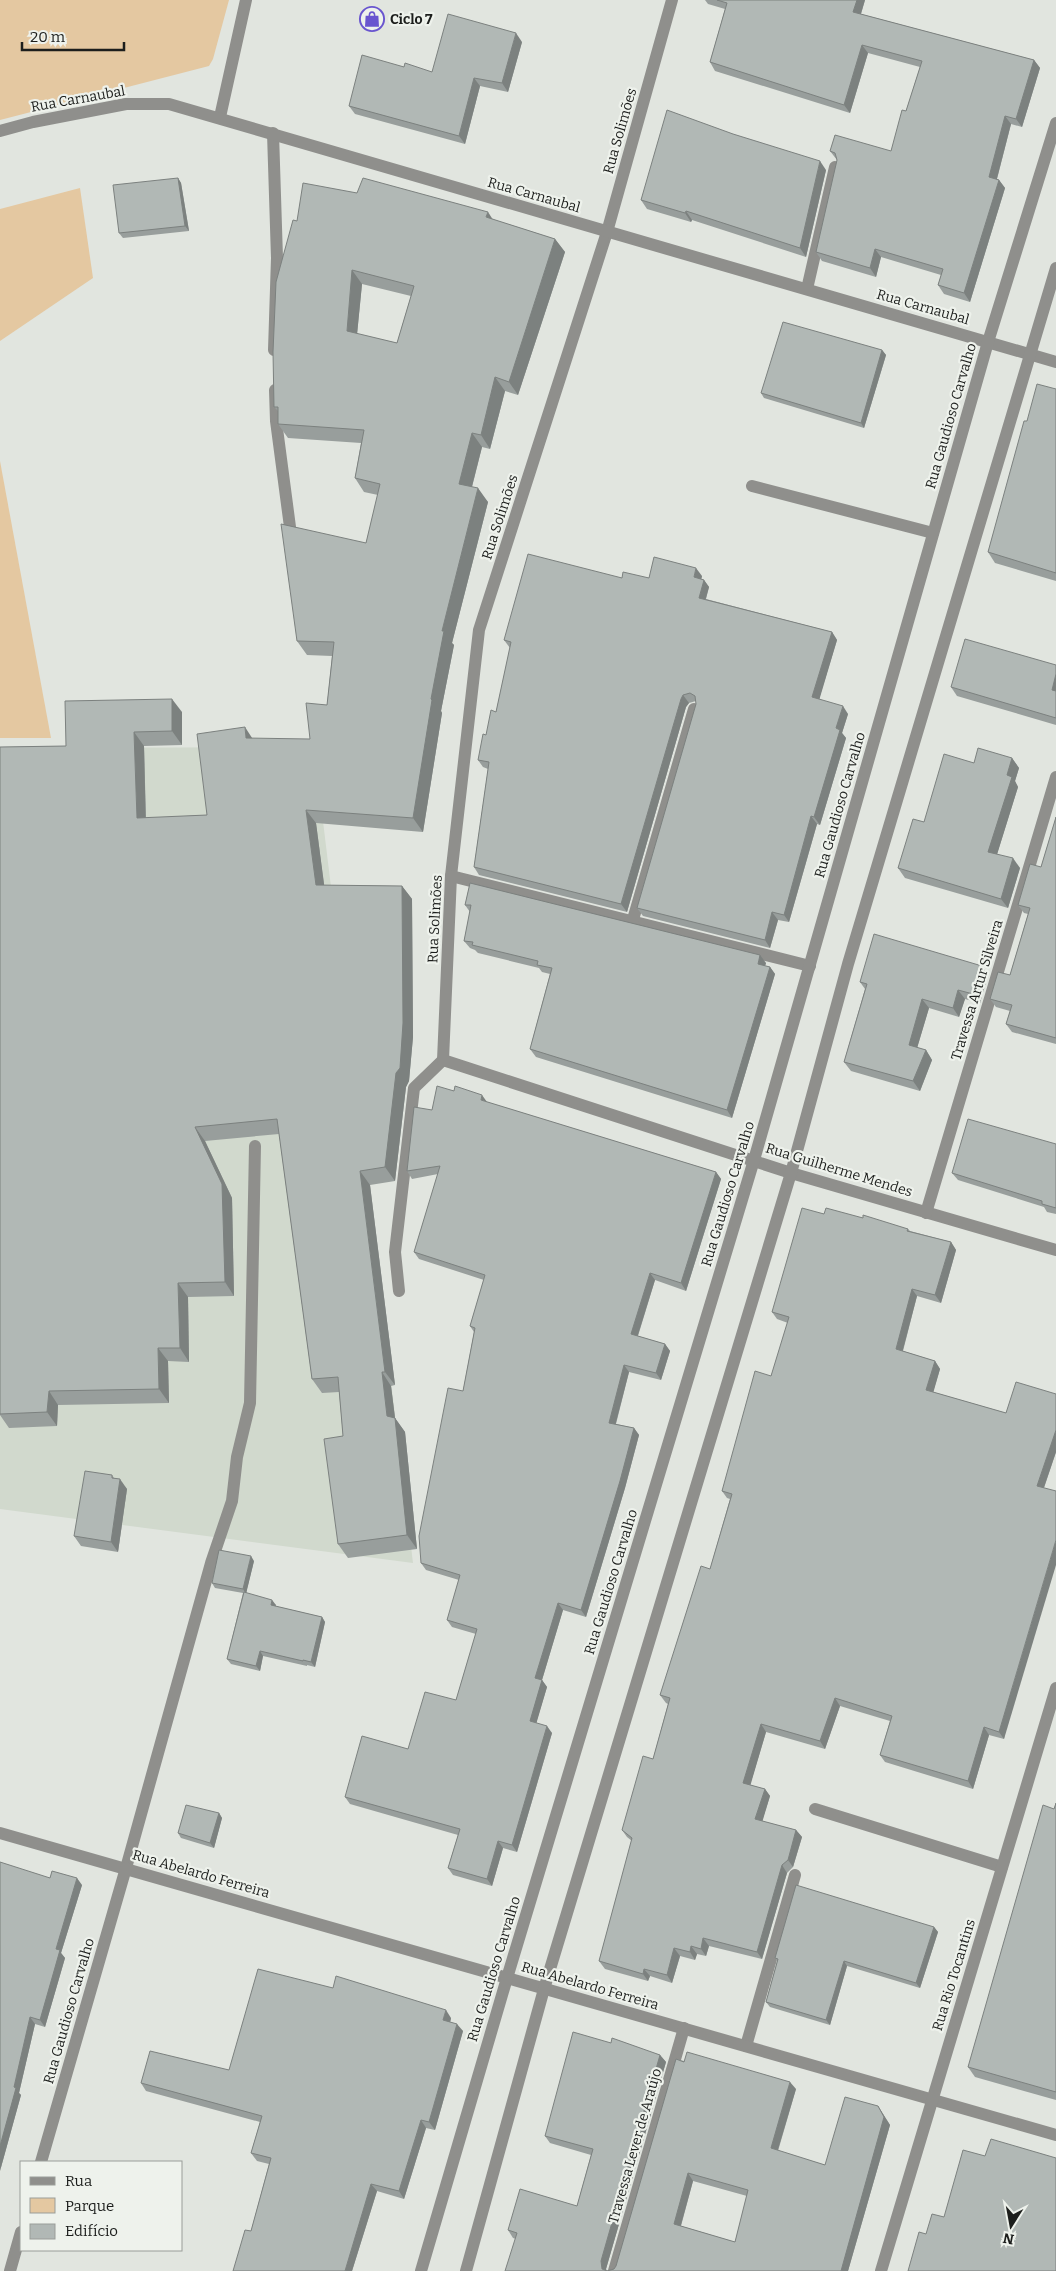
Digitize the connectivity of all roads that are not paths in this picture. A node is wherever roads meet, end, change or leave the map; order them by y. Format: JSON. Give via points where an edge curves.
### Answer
{"nodes":[{"id":1,"x":246,"y":0,"type":"edge"},
{"id":2,"x":672,"y":0,"type":"edge"},
{"id":3,"x":220,"y":117,"type":"junction"},
{"id":4,"x":1056,"y":123,"type":"edge"},
{"id":5,"x":0,"y":131,"type":"edge"},
{"id":6,"x":273,"y":134,"type":"junction"},
{"id":7,"x":835,"y":167,"type":"edge"},
{"id":8,"x":607,"y":232,"type":"junction"},
{"id":9,"x":1056,"y":268,"type":"edge"},
{"id":10,"x":807,"y":289,"type":"junction"},
{"id":11,"x":988,"y":342,"type":"junction"},
{"id":12,"x":1029,"y":354,"type":"junction"},
{"id":13,"x":1056,"y":362,"type":"edge"},
{"id":14,"x":752,"y":486,"type":"dead end"},
{"id":15,"x":290,"y":527,"type":"edge"},
{"id":16,"x":934,"y":533,"type":"junction"},
{"id":17,"x":694,"y":709,"type":"edge"},
{"id":18,"x":1056,"y":777,"type":"edge"},
{"id":19,"x":451,"y":876,"type":"junction"},
{"id":20,"x":632,"y":923,"type":"junction"},
{"id":21,"x":810,"y":966,"type":"junction"},
{"id":22,"x":443,"y":1060,"type":"junction"},
{"id":23,"x":255,"y":1146,"type":"dead end"},
{"id":24,"x":754,"y":1160,"type":"junction"},
{"id":25,"x":791,"y":1173,"type":"junction"},
{"id":26,"x":926,"y":1213,"type":"junction"},
{"id":27,"x":1056,"y":1250,"type":"edge"},
{"id":28,"x":399,"y":1291,"type":"dead end"},
{"id":29,"x":1056,"y":1688,"type":"edge"},
{"id":30,"x":815,"y":1808,"type":"dead end"},
{"id":31,"x":0,"y":1833,"type":"edge"},
{"id":32,"x":1002,"y":1867,"type":"junction"},
{"id":33,"x":126,"y":1868,"type":"junction"},
{"id":34,"x":795,"y":1875,"type":"dead end"},
{"id":35,"x":507,"y":1978,"type":"junction"},
{"id":36,"x":544,"y":1988,"type":"junction"},
{"id":37,"x":684,"y":2028,"type":"junction"},
{"id":38,"x":746,"y":2046,"type":"junction"},
{"id":39,"x":932,"y":2099,"type":"junction"},
{"id":40,"x":1056,"y":2135,"type":"edge"},
{"id":41,"x":41,"y":2161,"type":"edge"},
{"id":42,"x":20,"y":2236,"type":"edge"},
{"id":43,"x":10,"y":2271,"type":"edge"},
{"id":44,"x":421,"y":2271,"type":"edge"},
{"id":45,"x":466,"y":2271,"type":"edge"},
{"id":46,"x":614,"y":2271,"type":"edge"},
{"id":47,"x":881,"y":2271,"type":"edge"}],
"edges":[{"from":1,"to":3,"type":"street"},
{"from":2,"to":8,"type":"street","name":"Rua Solimões"},
{"from":3,"to":5,"type":"street","name":"Rua Carnaubal","via":[[169,104],[126,104]]},
{"from":3,"to":6,"type":"street","name":"Rua Carnaubal"},
{"from":4,"to":11,"type":"street","name":"Rua Gaudioso Carvalho"},
{"from":6,"to":8,"type":"street","name":"Rua Carnaubal"},
{"from":6,"to":15,"type":"street","via":[[277,258],[273,334],[276,421]]},
{"from":7,"to":10,"type":"street"},
{"from":8,"to":10,"type":"street","name":"Rua Carnaubal"},
{"from":8,"to":19,"type":"street","name":"Rua Solimões","via":[[479,630]]},
{"from":9,"to":12,"type":"street"},
{"from":10,"to":11,"type":"street","name":"Rua Carnaubal"},
{"from":11,"to":12,"type":"street","name":"Rua Carnaubal"},
{"from":11,"to":16,"type":"street","name":"Rua Gaudioso Carvalho"},
{"from":12,"to":13,"type":"street","name":"Rua Carnaubal"},
{"from":12,"to":25,"type":"street","via":[[848,964]]},
{"from":14,"to":16,"type":"street"},
{"from":16,"to":21,"type":"street","name":"Rua Gaudioso Carvalho"},
{"from":17,"to":20,"type":"street"},
{"from":18,"to":26,"type":"street","name":"Travessa Artur Silveira"},
{"from":19,"to":20,"type":"street"},
{"from":19,"to":22,"type":"street","name":"Rua Solimões"},
{"from":20,"to":21,"type":"street"},
{"from":21,"to":24,"type":"street","name":"Rua Gaudioso Carvalho"},
{"from":22,"to":24,"type":"street","name":"Rua Guilherme Mendes"},
{"from":22,"to":28,"type":"street","via":[[414,1088],[394,1252]]},
{"from":23,"to":33,"type":"street","name":"Rua Gaudioso Carvalho","via":[[250,1403],[237,1457],[232,1500],[211,1563]]},
{"from":24,"to":25,"type":"street","name":"Rua Guilherme Mendes"},
{"from":24,"to":35,"type":"street","name":"Rua Gaudioso Carvalho"},
{"from":25,"to":26,"type":"street","name":"Rua Guilherme Mendes"},
{"from":25,"to":36,"type":"street"},
{"from":26,"to":27,"type":"street","name":"Rua Guilherme Mendes"},
{"from":29,"to":32,"type":"street","name":"Rua Rio Tocantins"},
{"from":30,"to":32,"type":"street"},
{"from":31,"to":33,"type":"street","name":"Rua Abelardo Ferreira"},
{"from":32,"to":39,"type":"street","name":"Rua Rio Tocantins"},
{"from":33,"to":35,"type":"street","name":"Rua Abelardo Ferreira"},
{"from":33,"to":41,"type":"street","name":"Rua Gaudioso Carvalho"},
{"from":34,"to":38,"type":"street"},
{"from":35,"to":36,"type":"street","name":"Rua Abelardo Ferreira"},
{"from":35,"to":44,"type":"street","name":"Rua Gaudioso Carvalho"},
{"from":36,"to":37,"type":"street","name":"Rua Abelardo Ferreira"},
{"from":36,"to":45,"type":"street"},
{"from":37,"to":38,"type":"street","name":"Rua Abelardo Ferreira"},
{"from":37,"to":46,"type":"street","name":"Travessa Lever de Araújo"},
{"from":38,"to":39,"type":"street","name":"Rua Abelardo Ferreira"},
{"from":39,"to":40,"type":"street","name":"Rua Abelardo Ferreira"},
{"from":39,"to":47,"type":"street","name":"Rua Rio Tocantins"},
{"from":42,"to":43,"type":"street"}]}
